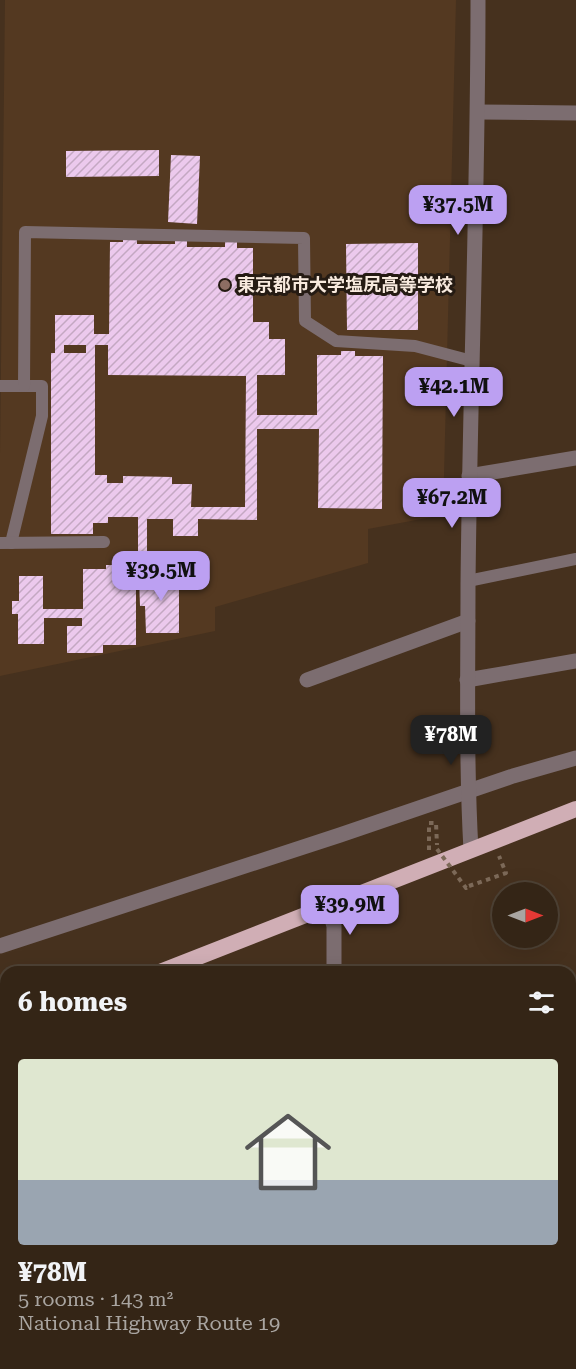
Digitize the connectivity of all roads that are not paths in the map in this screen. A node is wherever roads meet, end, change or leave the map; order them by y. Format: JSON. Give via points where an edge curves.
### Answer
{"nodes":[{"id":1,"x":478,"y":0,"type":"edge"},
{"id":2,"x":478,"y":112,"type":"junction"},
{"id":3,"x":576,"y":113,"type":"edge"},
{"id":4,"x":472,"y":362,"type":"junction"},
{"id":5,"x":0,"y":386,"type":"edge"},
{"id":6,"x":24,"y":386,"type":"junction"},
{"id":7,"x":576,"y":458,"type":"edge"},
{"id":8,"x":469,"y":476,"type":"junction"},
{"id":9,"x":104,"y":542,"type":"dead end"},
{"id":10,"x":6,"y":543,"type":"edge"},
{"id":11,"x":576,"y":559,"type":"edge"},
{"id":12,"x":468,"y":581,"type":"junction"},
{"id":13,"x":468,"y":621,"type":"junction"},
{"id":14,"x":576,"y":661,"type":"edge"},
{"id":15,"x":308,"y":680,"type":"dead end"},
{"id":16,"x":467,"y":680,"type":"junction"},
{"id":17,"x":576,"y":758,"type":"edge"},
{"id":18,"x":468,"y":791,"type":"junction"},
{"id":19,"x":576,"y":809,"type":"edge"},
{"id":20,"x":471,"y":850,"type":"junction"},
{"id":21,"x":328,"y":906,"type":"junction"},
{"id":22,"x":0,"y":946,"type":"edge"},
{"id":23,"x":174,"y":966,"type":"edge"},
{"id":24,"x":334,"y":966,"type":"edge"}],
"edges":[{"from":1,"to":2,"type":"street"},
{"from":2,"to":3,"type":"street"},
{"from":2,"to":4,"type":"street"},
{"from":4,"to":6,"type":"lane","via":[[415,346],[336,341],[305,321],[304,238],[25,232]]},
{"from":4,"to":8,"type":"street"},
{"from":5,"to":6,"type":"lane"},
{"from":6,"to":10,"type":"lane","via":[[42,386],[42,416]]},
{"from":7,"to":8,"type":"street"},
{"from":8,"to":12,"type":"street"},
{"from":9,"to":10,"type":"lane"},
{"from":11,"to":12,"type":"lane"},
{"from":12,"to":13,"type":"street"},
{"from":13,"to":15,"type":"street"},
{"from":13,"to":16,"type":"street"},
{"from":14,"to":16,"type":"street"},
{"from":16,"to":18,"type":"street"},
{"from":17,"to":18,"type":"street"},
{"from":18,"to":20,"type":"street"},
{"from":18,"to":22,"type":"street"},
{"from":19,"to":20,"type":"highway"},
{"from":20,"to":21,"type":"highway"},
{"from":21,"to":23,"type":"highway"},
{"from":21,"to":24,"type":"street","via":[[334,926]]}]}
